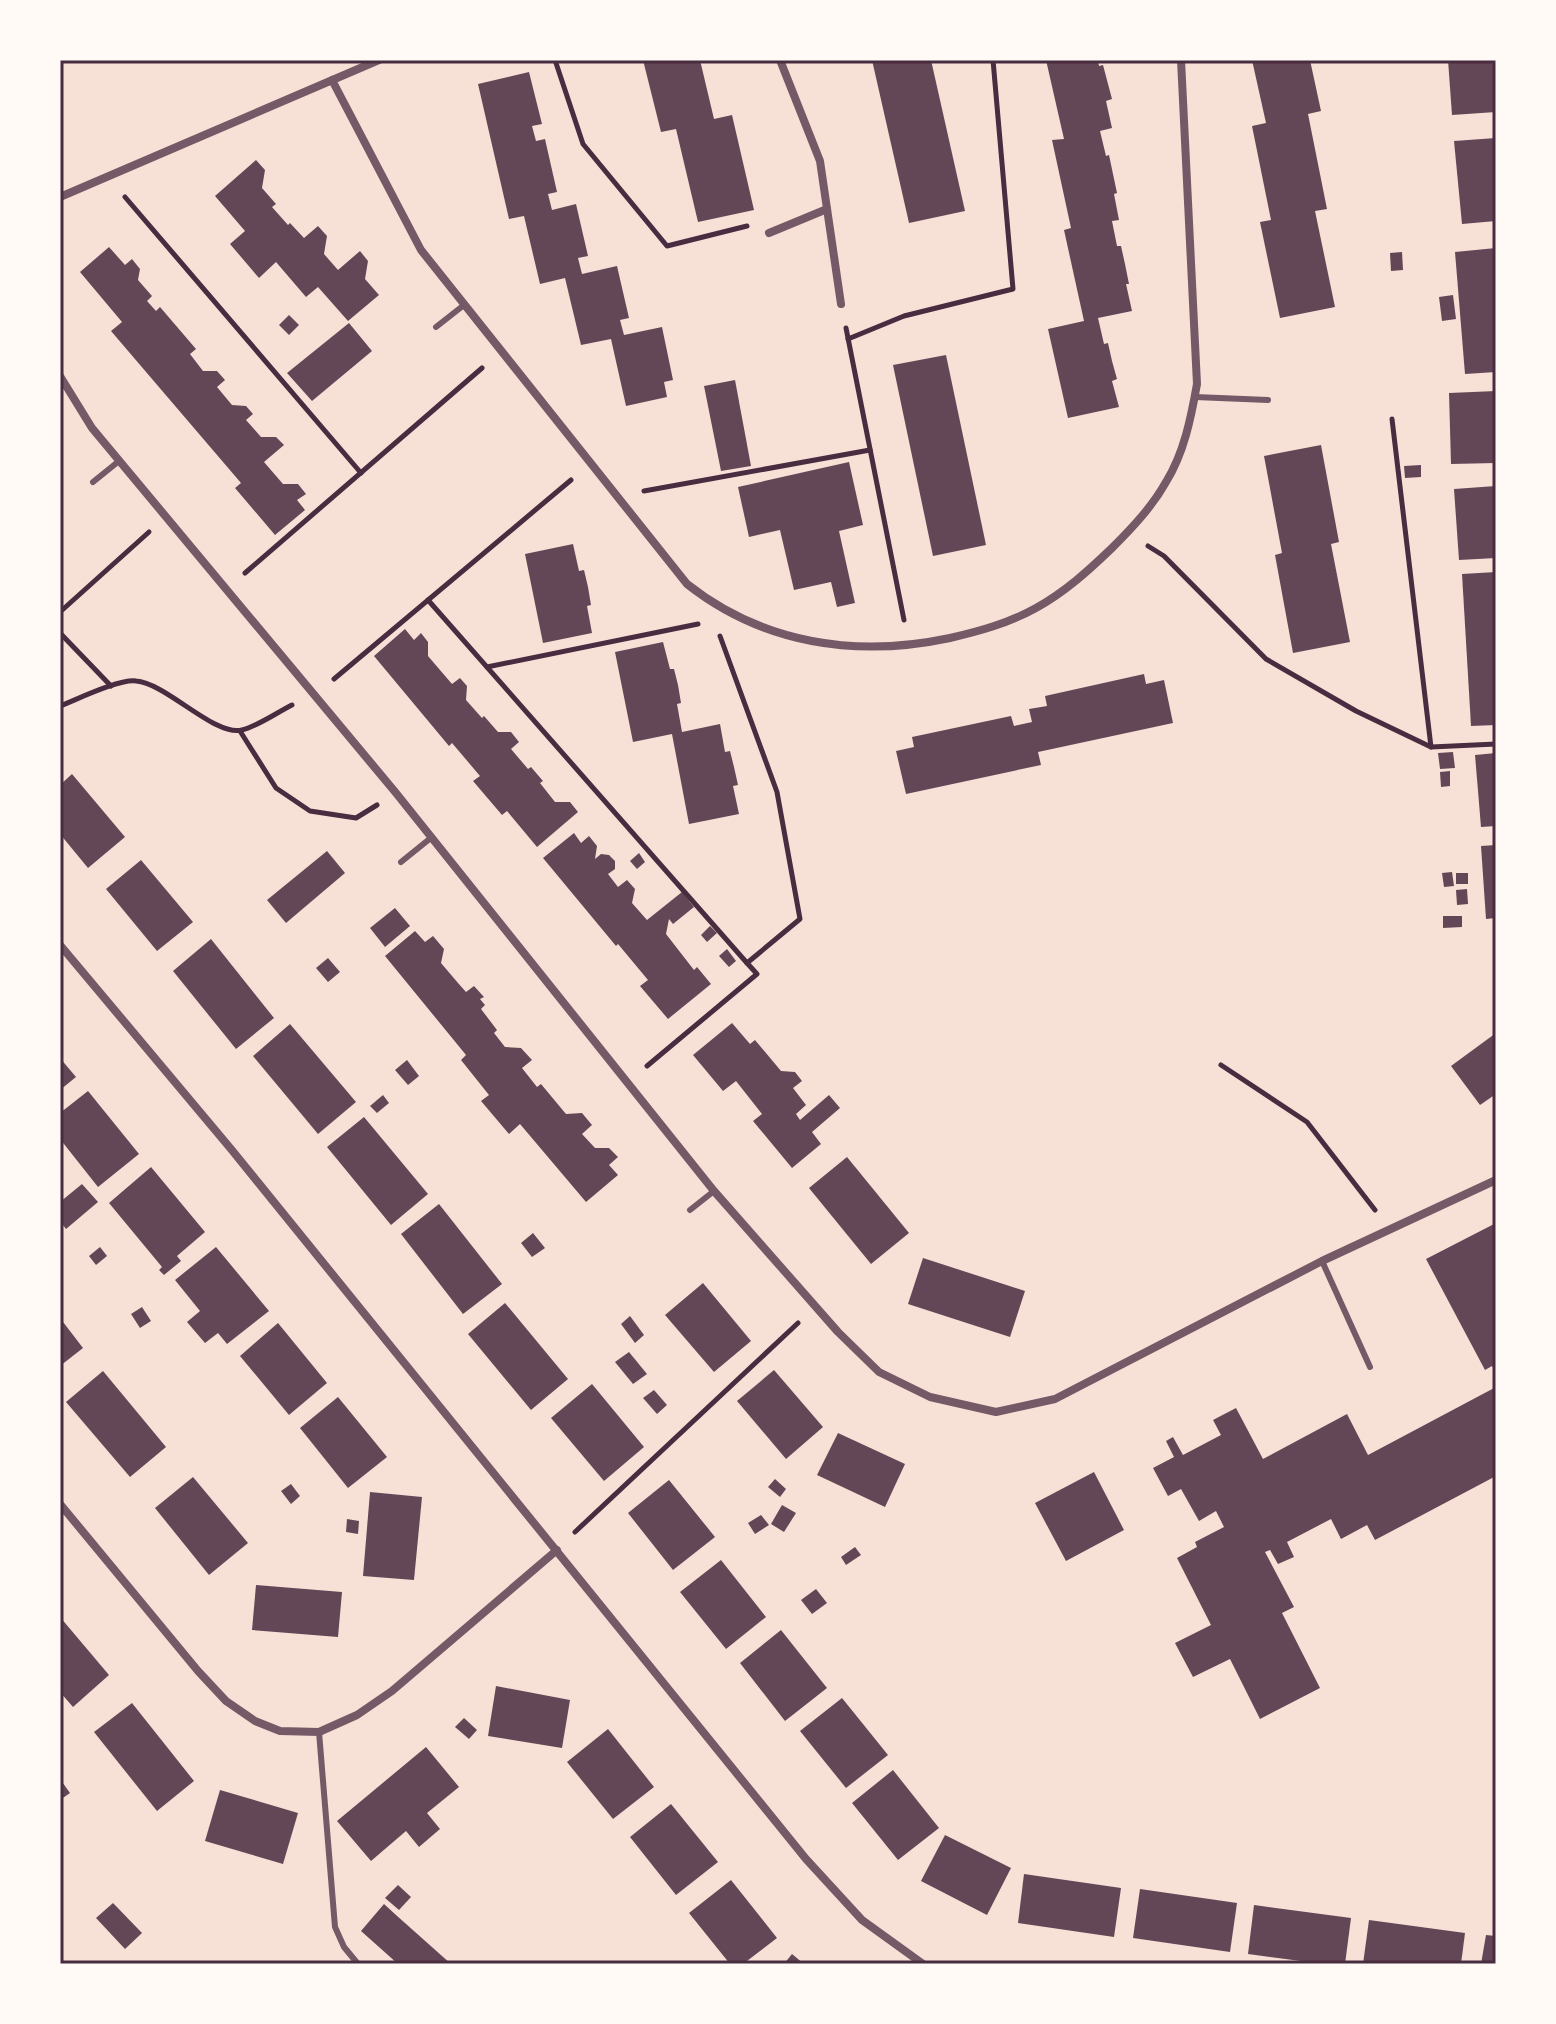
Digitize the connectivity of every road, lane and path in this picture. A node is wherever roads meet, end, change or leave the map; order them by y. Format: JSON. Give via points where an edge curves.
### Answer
{"nodes":[{"id":1,"x":379,"y":60,"type":"edge"},
{"id":2,"x":555,"y":60,"type":"edge"},
{"id":3,"x":780,"y":60,"type":"edge"},
{"id":4,"x":993,"y":60,"type":"edge"},
{"id":5,"x":1181,"y":60,"type":"edge"},
{"id":6,"x":332,"y":80,"type":"junction"},
{"id":7,"x":115,"y":173,"type":"junction"},
{"id":8,"x":60,"y":197,"type":"edge"},
{"id":9,"x":827,"y":209,"type":"junction"},
{"id":10,"x":769,"y":233,"type":"joint"},
{"id":11,"x":841,"y":304,"type":"joint"},
{"id":12,"x":464,"y":305,"type":"junction"},
{"id":13,"x":436,"y":327,"type":"dead end"},
{"id":14,"x":848,"y":339,"type":"junction"},
{"id":15,"x":501,"y":352,"type":"junction"},
{"id":16,"x":60,"y":376,"type":"edge"},
{"id":17,"x":1195,"y":397,"type":"junction"},
{"id":18,"x":1268,"y":400,"type":"dead end"},
{"id":19,"x":1392,"y":419,"type":"dead end"},
{"id":20,"x":870,"y":450,"type":"junction"},
{"id":21,"x":119,"y":461,"type":"junction"},
{"id":22,"x":590,"y":464,"type":"junction"},
{"id":23,"x":361,"y":473,"type":"junction"},
{"id":24,"x":93,"y":482,"type":"dead end"},
{"id":25,"x":615,"y":496,"type":"junction"},
{"id":26,"x":166,"y":517,"type":"junction"},
{"id":27,"x":1126,"y":533,"type":"junction"},
{"id":28,"x":226,"y":590,"type":"junction"},
{"id":29,"x":428,"y":600,"type":"junction"},
{"id":30,"x":707,"y":600,"type":"junction"},
{"id":31,"x":60,"y":612,"type":"edge"},
{"id":32,"x":715,"y":621,"type":"junction"},
{"id":33,"x":60,"y":633,"type":"edge"},
{"id":34,"x":909,"y":645,"type":"junction"},
{"id":35,"x":487,"y":667,"type":"junction"},
{"id":36,"x":111,"y":686,"type":"junction"},
{"id":37,"x":315,"y":694,"type":"junction"},
{"id":38,"x":60,"y":706,"type":"edge"},
{"id":39,"x":240,"y":731,"type":"junction"},
{"id":40,"x":1496,"y":744,"type":"edge"},
{"id":41,"x":1431,"y":747,"type":"junction"},
{"id":42,"x":396,"y":793,"type":"junction"},
{"id":43,"x":432,"y":837,"type":"junction"},
{"id":44,"x":401,"y":862,"type":"dead end"},
{"id":45,"x":60,"y":945,"type":"edge"},
{"id":46,"x":747,"y":963,"type":"junction"},
{"id":47,"x":1221,"y":1065,"type":"dead end"},
{"id":48,"x":628,"y":1083,"type":"junction"},
{"id":49,"x":1496,"y":1180,"type":"edge"},
{"id":50,"x":714,"y":1191,"type":"junction"},
{"id":51,"x":690,"y":1210,"type":"dead end"},
{"id":52,"x":1390,"y":1230,"type":"junction"},
{"id":53,"x":1322,"y":1261,"type":"junction"},
{"id":54,"x":816,"y":1306,"type":"junction"},
{"id":55,"x":1370,"y":1367,"type":"dead end"},
{"id":56,"x":60,"y":1504,"type":"edge"},
{"id":57,"x":557,"y":1550,"type":"junction"},
{"id":58,"x":319,"y":1732,"type":"junction"},
{"id":59,"x":358,"y":1964,"type":"edge"},
{"id":60,"x":923,"y":1964,"type":"edge"}],
"edges":[{"from":1,"to":6,"type":"street"},
{"from":2,"to":10,"type":"path","via":[[583,144],[667,246],[765,221]]},
{"from":3,"to":9,"type":"street","via":[[820,161]]},
{"from":4,"to":14,"type":"path","via":[[1013,289],[904,316]]},
{"from":5,"to":17,"type":"street"},
{"from":6,"to":7,"type":"street"},
{"from":6,"to":12,"type":"street","via":[[421,250]]},
{"from":7,"to":8,"type":"street"},
{"from":7,"to":23,"type":"path","via":[[127,202]]},
{"from":9,"to":10,"type":"street"},
{"from":9,"to":11,"type":"street"},
{"from":11,"to":14,"type":"path"},
{"from":12,"to":13,"type":"lane"},
{"from":12,"to":15,"type":"street"},
{"from":14,"to":20,"type":"path"},
{"from":15,"to":22,"type":"street"},
{"from":15,"to":23,"type":"path"},
{"from":16,"to":21,"type":"street"},
{"from":17,"to":18,"type":"lane"},
{"from":17,"to":27,"type":"street","via":[[1166,483]]},
{"from":19,"to":41,"type":"path"},
{"from":20,"to":25,"type":"path"},
{"from":20,"to":34,"type":"path"},
{"from":21,"to":24,"type":"lane"},
{"from":21,"to":26,"type":"street"},
{"from":22,"to":25,"type":"street"},
{"from":22,"to":29,"type":"path"},
{"from":23,"to":28,"type":"path"},
{"from":25,"to":30,"type":"street","via":[[687,584]]},
{"from":26,"to":28,"type":"street"},
{"from":26,"to":31,"type":"path"},
{"from":27,"to":34,"type":"street","via":[[1084,575],[1034,609],[974,633]]},
{"from":27,"to":41,"type":"path","via":[[1164,556],[1266,659]]},
{"from":28,"to":37,"type":"street"},
{"from":29,"to":35,"type":"path"},
{"from":29,"to":37,"type":"path"},
{"from":30,"to":32,"type":"path"},
{"from":30,"to":34,"type":"street","via":[[789,636],[855,647]]},
{"from":32,"to":35,"type":"path"},
{"from":32,"to":46,"type":"path","via":[[777,792],[800,919]]},
{"from":33,"to":36,"type":"path"},
{"from":35,"to":46,"type":"path"},
{"from":36,"to":38,"type":"path"},
{"from":36,"to":39,"type":"path","via":[[136,680],[224,728]]},
{"from":37,"to":39,"type":"path"},
{"from":37,"to":42,"type":"street"},
{"from":39,"to":42,"type":"path","via":[[276,788],[310,811],[356,818]]},
{"from":40,"to":41,"type":"path"},
{"from":42,"to":43,"type":"street"},
{"from":43,"to":44,"type":"lane"},
{"from":43,"to":48,"type":"street"},
{"from":45,"to":57,"type":"street"},
{"from":46,"to":48,"type":"path","via":[[757,974]]},
{"from":47,"to":52,"type":"path","via":[[1307,1122]]},
{"from":48,"to":50,"type":"street"},
{"from":49,"to":52,"type":"street"},
{"from":50,"to":51,"type":"lane"},
{"from":50,"to":54,"type":"street"},
{"from":52,"to":53,"type":"street"},
{"from":53,"to":54,"type":"street","via":[[1055,1399],[996,1412],[930,1397],[879,1372]]},
{"from":53,"to":55,"type":"lane"},
{"from":54,"to":57,"type":"path"},
{"from":56,"to":58,"type":"street","via":[[226,1701],[280,1731]]},
{"from":57,"to":58,"type":"street","via":[[392,1691]]},
{"from":57,"to":60,"type":"street","via":[[806,1859],[862,1920]]},
{"from":58,"to":59,"type":"lane","via":[[335,1927]]}]}
